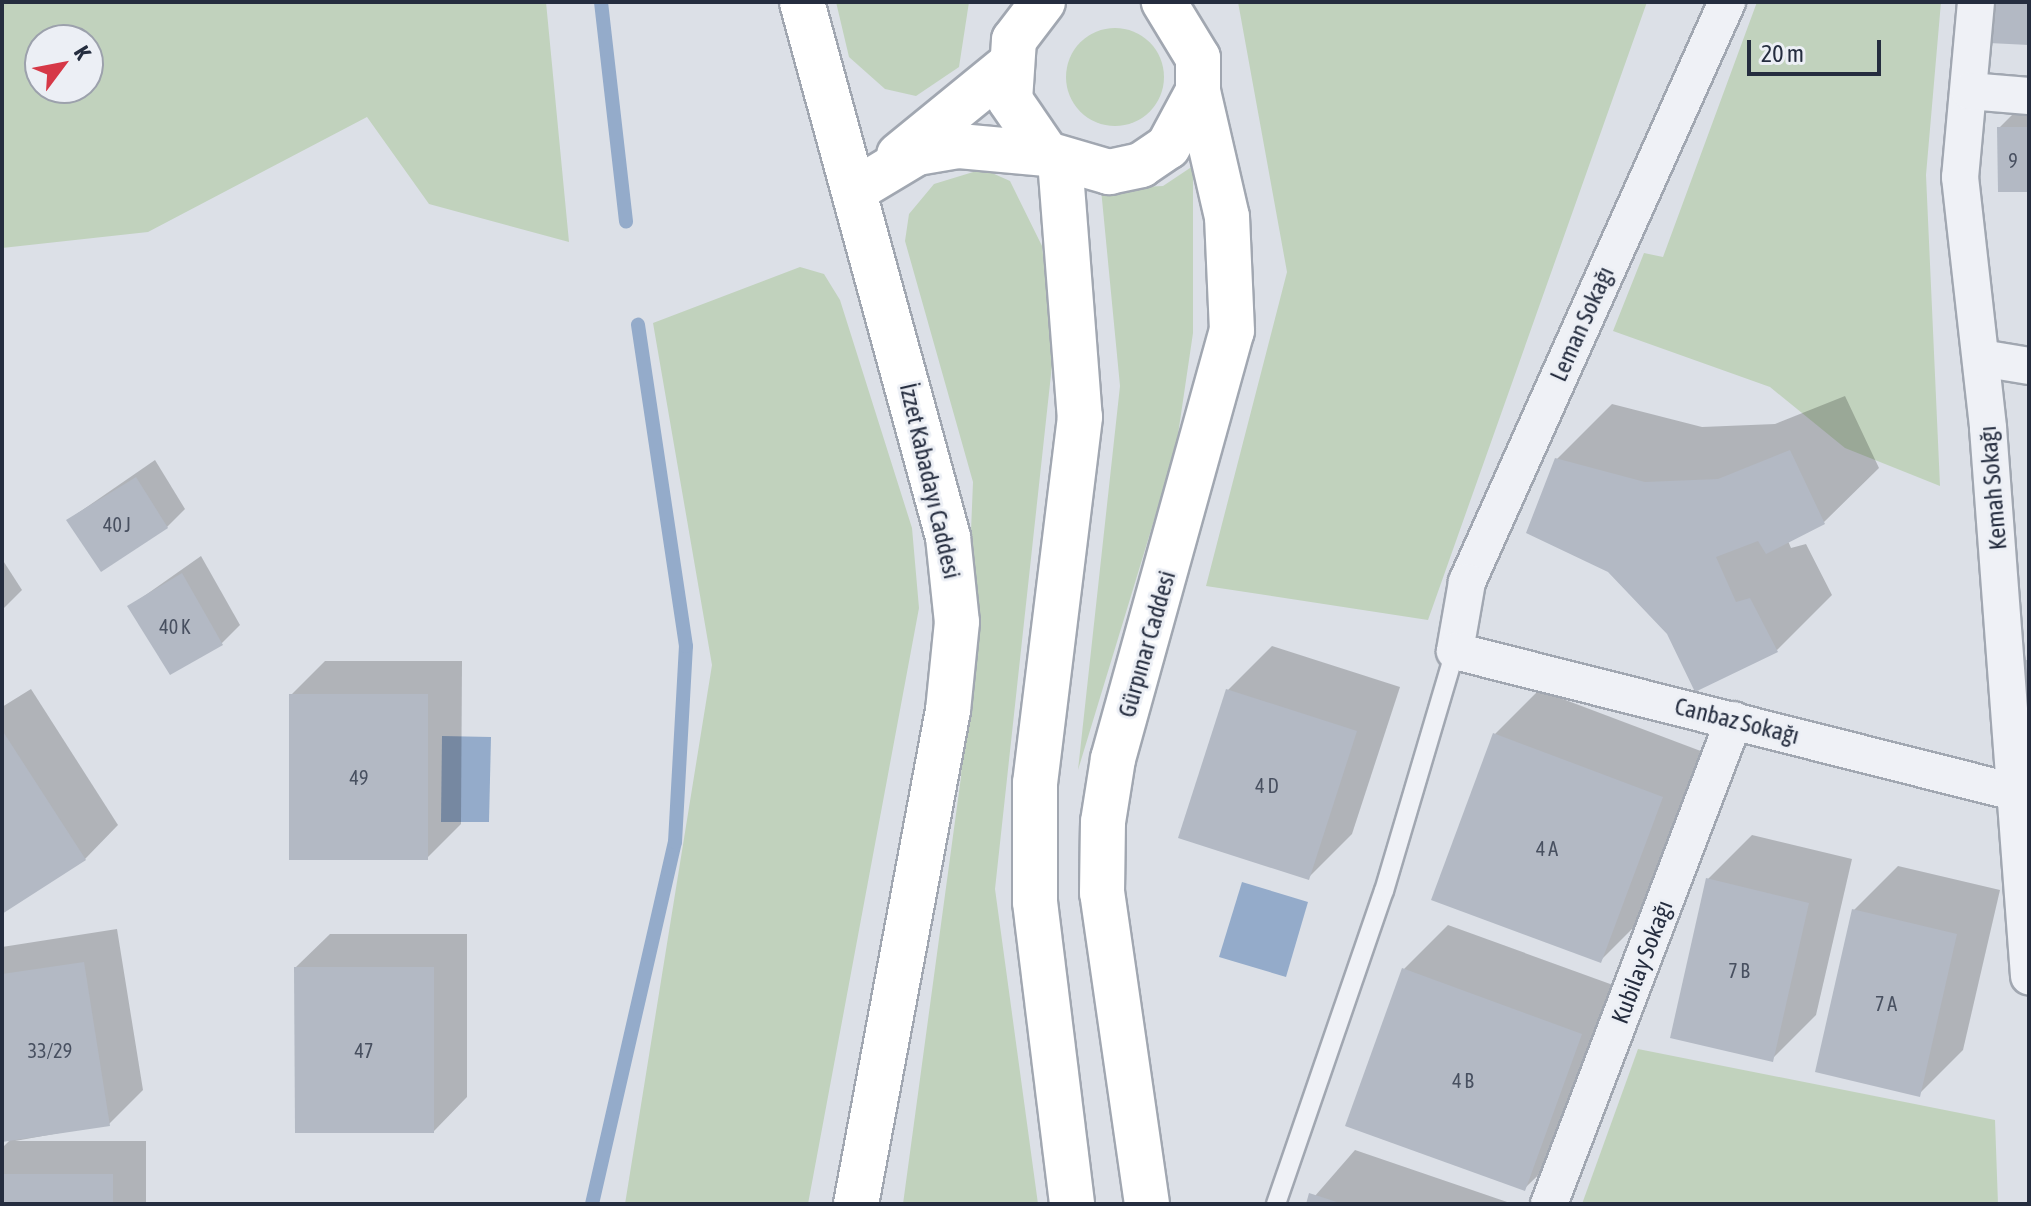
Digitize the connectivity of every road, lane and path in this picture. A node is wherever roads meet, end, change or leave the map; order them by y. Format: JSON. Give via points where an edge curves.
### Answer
{"nodes":[{"id":1,"x":802,"y":2,"type":"edge"},
{"id":2,"x":1043,"y":2,"type":"edge"},
{"id":3,"x":1727,"y":2,"type":"edge"},
{"id":4,"x":1976,"y":2,"type":"edge"},
{"id":5,"x":1174,"y":10,"type":"edge"},
{"id":6,"x":1006,"y":36,"type":"edge"},
{"id":7,"x":1198,"y":91,"type":"junction"},
{"id":8,"x":1969,"y":91,"type":"junction"},
{"id":9,"x":2029,"y":96,"type":"edge"},
{"id":10,"x":1054,"y":157,"type":"junction"},
{"id":11,"x":857,"y":189,"type":"junction"},
{"id":12,"x":1981,"y":358,"type":"junction"},
{"id":13,"x":2029,"y":366,"type":"edge"},
{"id":14,"x":1455,"y":651,"type":"junction"},
{"id":15,"x":1734,"y":720,"type":"junction"},
{"id":16,"x":2018,"y":793,"type":"junction"},
{"id":17,"x":2029,"y":976,"type":"edge"},
{"id":18,"x":856,"y":1204,"type":"edge"},
{"id":19,"x":1072,"y":1204,"type":"edge"},
{"id":20,"x":1147,"y":1204,"type":"edge"},
{"id":21,"x":1276,"y":1204,"type":"edge"},
{"id":22,"x":1549,"y":1204,"type":"edge"}],
"edges":[{"from":1,"to":11,"type":"main road","name":"İzzet Kabadayı Caddesi"},
{"from":2,"to":6,"type":"main road"},
{"from":3,"to":14,"type":"street","name":"Leman Sokağı","via":[[1467,582]]},
{"from":4,"to":8,"type":"street","name":"Kemah Sokağı"},
{"from":5,"to":7,"type":"main road","name":"Gürpınar Caddesi","via":[[1198,58]]},
{"from":6,"to":10,"type":"main road","via":[[1010,100]]},
{"from":6,"to":11,"type":"main road"},
{"from":7,"to":10,"type":"main road","via":[[1168,147],[1141,165],[1109,172]]},
{"from":7,"to":20,"type":"main road","name":"Gürpınar Caddesi","via":[[1227,217],[1232,331],[1113,759],[1103,822],[1102,893]]},
{"from":8,"to":9,"type":"street"},
{"from":8,"to":12,"type":"street","name":"Kemah Sokağı","via":[[1960,177]]},
{"from":10,"to":11,"type":"main road","via":[[931,151]]},
{"from":10,"to":19,"type":"main road","via":[[1080,417],[1035,783],[1035,902]]},
{"from":11,"to":18,"type":"main road","name":"İzzet Kabadayı Caddesi","via":[[948,537],[957,622],[948,710]]},
{"from":12,"to":13,"type":"street"},
{"from":12,"to":16,"type":"street","name":"Kemah Sokağı"},
{"from":14,"to":15,"type":"street","name":"Canbaz Sokağı"},
{"from":14,"to":21,"type":"lane","via":[[1384,891]]},
{"from":15,"to":16,"type":"street","name":"Canbaz Sokağı"},
{"from":15,"to":22,"type":"street","name":"Kubilay Sokağı"},
{"from":16,"to":17,"type":"street","name":"Kemah Sokağı"}]}
